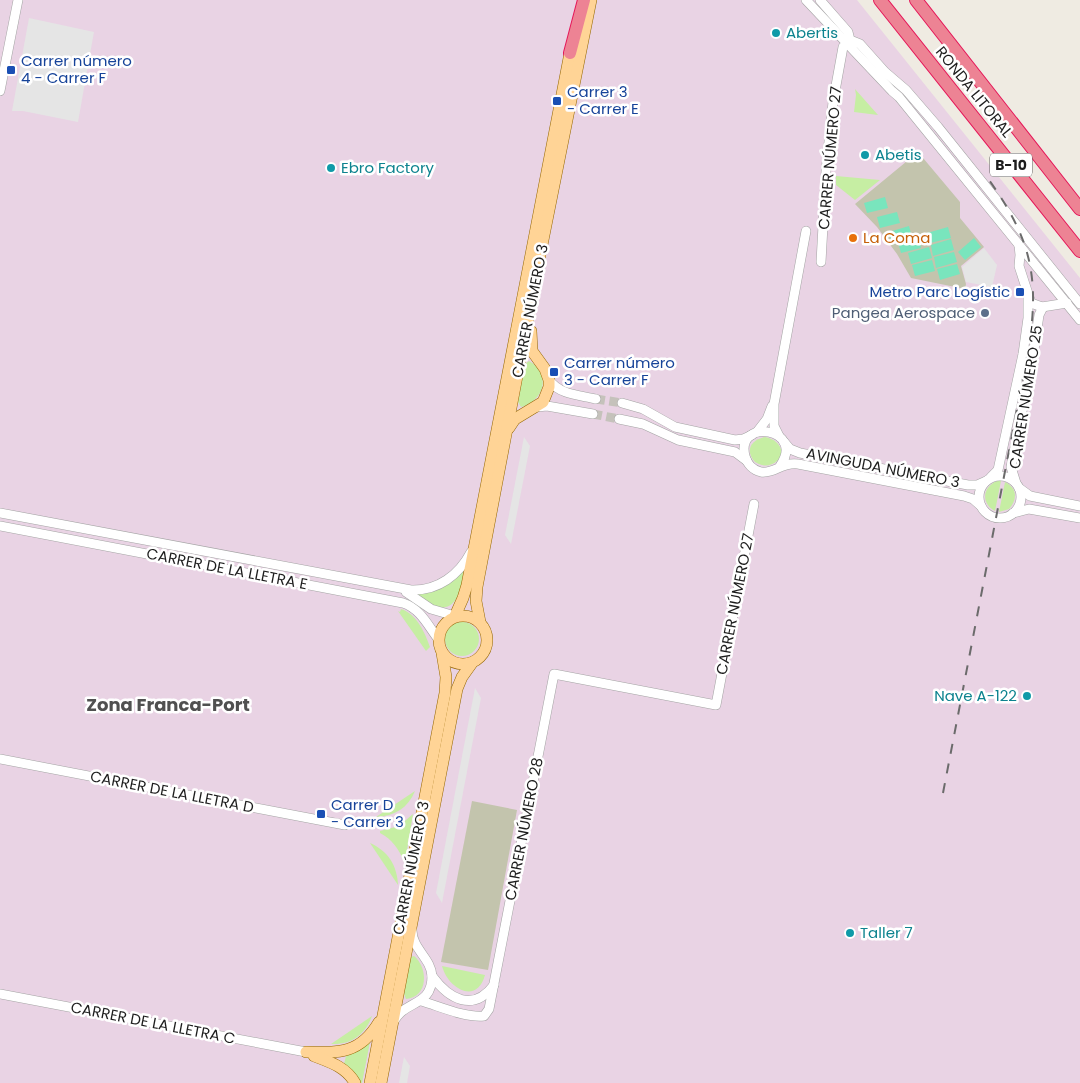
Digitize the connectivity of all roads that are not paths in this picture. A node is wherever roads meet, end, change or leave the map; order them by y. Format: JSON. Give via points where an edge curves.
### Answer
{"nodes":[{"id":1,"x":18,"y":0,"type":"edge"},
{"id":2,"x":579,"y":0,"type":"edge"},
{"id":3,"x":584,"y":0,"type":"edge"},
{"id":4,"x":592,"y":0,"type":"edge"},
{"id":5,"x":806,"y":0,"type":"edge"},
{"id":6,"x":820,"y":0,"type":"edge"},
{"id":7,"x":880,"y":0,"type":"edge"},
{"id":8,"x":916,"y":0,"type":"edge"},
{"id":9,"x":849,"y":42,"type":"junction"},
{"id":10,"x":570,"y":53,"type":"junction"},
{"id":11,"x":899,"y":83,"type":"junction"},
{"id":12,"x":0,"y":92,"type":"edge"},
{"id":13,"x":1080,"y":209,"type":"edge"},
{"id":14,"x":806,"y":230,"type":"dead end"},
{"id":15,"x":1018,"y":242,"type":"junction"},
{"id":16,"x":1080,"y":251,"type":"edge"},
{"id":17,"x":820,"y":262,"type":"dead end"},
{"id":18,"x":1028,"y":296,"type":"junction"},
{"id":19,"x":1067,"y":303,"type":"junction"},
{"id":20,"x":1080,"y":304,"type":"edge"},
{"id":21,"x":1043,"y":306,"type":"junction"},
{"id":22,"x":530,"y":310,"type":"junction"},
{"id":23,"x":1080,"y":320,"type":"edge"},
{"id":24,"x":549,"y":380,"type":"junction"},
{"id":25,"x":596,"y":398,"type":"tunnel mouth"},
{"id":26,"x":622,"y":403,"type":"tunnel mouth"},
{"id":27,"x":774,"y":404,"type":"junction"},
{"id":28,"x":536,"y":407,"type":"junction"},
{"id":29,"x":593,"y":414,"type":"tunnel mouth"},
{"id":30,"x":618,"y":418,"type":"tunnel mouth"},
{"id":31,"x":507,"y":432,"type":"junction"},
{"id":32,"x":756,"y":433,"type":"junction"},
{"id":33,"x":781,"y":439,"type":"junction"},
{"id":34,"x":747,"y":462,"type":"junction"},
{"id":35,"x":780,"y":466,"type":"junction"},
{"id":36,"x":988,"y":479,"type":"junction"},
{"id":37,"x":1018,"y":486,"type":"junction"},
{"id":38,"x":754,"y":504,"type":"dead end"},
{"id":39,"x":981,"y":506,"type":"junction"},
{"id":40,"x":1080,"y":506,"type":"edge"},
{"id":41,"x":0,"y":513,"type":"edge"},
{"id":42,"x":1013,"y":514,"type":"junction"},
{"id":43,"x":1080,"y":518,"type":"edge"},
{"id":44,"x":0,"y":526,"type":"edge"},
{"id":45,"x":475,"y":544,"type":"junction"},
{"id":46,"x":396,"y":589,"type":"junction"},
{"id":47,"x":455,"y":616,"type":"junction"},
{"id":48,"x":480,"y":622,"type":"junction"},
{"id":49,"x":439,"y":640,"type":"junction"},
{"id":50,"x":442,"y":653,"type":"junction"},
{"id":51,"x":472,"y":663,"type":"junction"},
{"id":52,"x":554,"y":674,"type":"joint"},
{"id":53,"x":0,"y":759,"type":"edge"},
{"id":54,"x":345,"y":825,"type":"dead end"},
{"id":55,"x":412,"y":922,"type":"junction"},
{"id":56,"x":432,"y":976,"type":"junction"},
{"id":57,"x":494,"y":984,"type":"junction"},
{"id":58,"x":0,"y":994,"type":"edge"},
{"id":59,"x":421,"y":1001,"type":"junction"},
{"id":60,"x":383,"y":1016,"type":"junction"},
{"id":61,"x":393,"y":1024,"type":"junction"},
{"id":62,"x":306,"y":1052,"type":"junction"},
{"id":63,"x":354,"y":1083,"type":"edge"},
{"id":64,"x":370,"y":1083,"type":"edge"},
{"id":65,"x":381,"y":1083,"type":"edge"}],
"edges":[{"from":1,"to":12,"type":"street"},
{"from":2,"to":10,"type":"street"},
{"from":3,"to":10,"type":"highway"},
{"from":4,"to":22,"type":"main road","name":"CARRER NÚMERO 3"},
{"from":5,"to":9,"type":"street"},
{"from":6,"to":9,"type":"street","via":[[848,32]]},
{"from":6,"to":11,"type":"street"},
{"from":7,"to":16,"type":"highway","name":"RONDA LITORAL","number":"B-10"},
{"from":8,"to":13,"type":"highway","name":"RONDA LITORAL","number":"B-10"},
{"from":9,"to":11,"type":"street","via":[[860,44]]},
{"from":9,"to":15,"type":"street","via":[[899,97]]},
{"from":9,"to":17,"type":"street","name":"CARRER NÚMERO 27","via":[[842,47],[833,102]]},
{"from":10,"to":45,"type":"main road","name":"CARRER NÚMERO 3"},
{"from":11,"to":20,"type":"street"},
{"from":14,"to":27,"type":"street","name":"CARRER NÚMERO 27"},
{"from":15,"to":18,"type":"street","name":"CARRER NÚMERO 25","via":[[1019,266]]},
{"from":15,"to":19,"type":"street"},
{"from":18,"to":21,"type":"street","via":[[1033,304]]},
{"from":18,"to":36,"type":"street","name":"CARRER NÚMERO 25","via":[[1023,354],[1001,461],[997,472]]},
{"from":19,"to":21,"type":"street","name":"CARRER NÚMERO 25"},
{"from":19,"to":23,"type":"street"},
{"from":21,"to":37,"type":"street","name":"CARRER NÚMERO 25","via":[[1038,315],[1012,463],[1012,475]]},
{"from":22,"to":24,"type":"main road","via":[[531,347]]},
{"from":22,"to":31,"type":"main road","name":"CARRER NÚMERO 3"},
{"from":24,"to":25,"type":"street","via":[[554,387],[566,393]]},
{"from":24,"to":28,"type":"main road","via":[[546,397]]},
{"from":26,"to":32,"type":"street","via":[[643,409],[681,429],[735,440]]},
{"from":27,"to":32,"type":"street","name":"CARRER NÚMERO 27"},
{"from":27,"to":33,"type":"street","name":"CARRER NÚMERO 27","via":[[774,426]]},
{"from":28,"to":29,"type":"street"},
{"from":28,"to":31,"type":"main road","via":[[515,419]]},
{"from":30,"to":34,"type":"street","via":[[643,424],[678,440],[735,452]]},
{"from":31,"to":48,"type":"main road","name":"CARRER NÚMERO 3","via":[[476,594]]},
{"from":32,"to":33,"type":"street","via":[[769,431]]},
{"from":32,"to":34,"type":"street","via":[[749,438],[744,450]]},
{"from":33,"to":35,"type":"street","via":[[786,454]]},
{"from":33,"to":36,"type":"street","name":"AVINGUDA NÚMERO 3","via":[[790,449],[800,453],[968,485],[977,485]]},
{"from":34,"to":35,"type":"street","via":[[762,472]]},
{"from":35,"to":39,"type":"street","name":"AVINGUDA NÚMERO 3","via":[[798,464],[964,496]]},
{"from":36,"to":37,"type":"street","via":[[1004,476]]},
{"from":36,"to":39,"type":"street","via":[[979,492]]},
{"from":37,"to":40,"type":"street","via":[[1030,496]]},
{"from":37,"to":42,"type":"street","via":[[1020,502]]},
{"from":38,"to":52,"type":"street","name":"CARRER NÚMERO 27","via":[[716,705]]},
{"from":39,"to":42,"type":"street","via":[[999,518]]},
{"from":41,"to":46,"type":"street","name":"CARRER DE LA LLETRA E"},
{"from":42,"to":43,"type":"street","via":[[1029,508]]},
{"from":44,"to":49,"type":"street","name":"CARRER DE LA LLETRA E","via":[[403,603],[418,612]]},
{"from":45,"to":46,"type":"street","name":"CARRER DE LA LLETRA E","via":[[461,568],[441,584],[417,591]]},
{"from":45,"to":47,"type":"main road","name":"CARRER NÚMERO 3","via":[[464,598]]},
{"from":46,"to":47,"type":"street","name":"CARRER DE LA LLETRA E","via":[[410,594],[431,609]]},
{"from":47,"to":48,"type":"main road","via":[[466,615]]},
{"from":47,"to":49,"type":"main road","via":[[445,623]]},
{"from":48,"to":51,"type":"main road","via":[[486,632],[487,644],[485,652]]},
{"from":49,"to":50,"type":"main road"},
{"from":50,"to":51,"type":"main road","via":[[455,663]]},
{"from":50,"to":60,"type":"main road","name":"CARRER NÚMERO 3","via":[[446,671],[445,693]]},
{"from":51,"to":55,"type":"main road","name":"CARRER NÚMERO 3","via":[[457,689]]},
{"from":52,"to":57,"type":"street","name":"CARRER NÚMERO 28"},
{"from":53,"to":54,"type":"street","name":"CARRER DE LA LLETRA D"},
{"from":55,"to":56,"type":"street","via":[[414,942]]},
{"from":55,"to":61,"type":"main road","name":"CARRER NÚMERO 3"},
{"from":56,"to":57,"type":"street","via":[[447,994],[466,1001],[485,995]]},
{"from":56,"to":59,"type":"street","via":[[429,990]]},
{"from":57,"to":59,"type":"street","name":"CARRER NÚMERO 28","via":[[489,1009],[484,1016]]},
{"from":58,"to":62,"type":"street","name":"CARRER DE LA LLETRA C"},
{"from":59,"to":61,"type":"street","via":[[404,1009]]},
{"from":60,"to":62,"type":"main road","via":[[374,1030],[354,1048],[340,1052]]},
{"from":60,"to":64,"type":"main road","name":"CARRER NÚMERO 3"},
{"from":61,"to":65,"type":"main road","name":"CARRER NÚMERO 3"},
{"from":62,"to":63,"type":"main road","via":[[334,1063]]}]}
